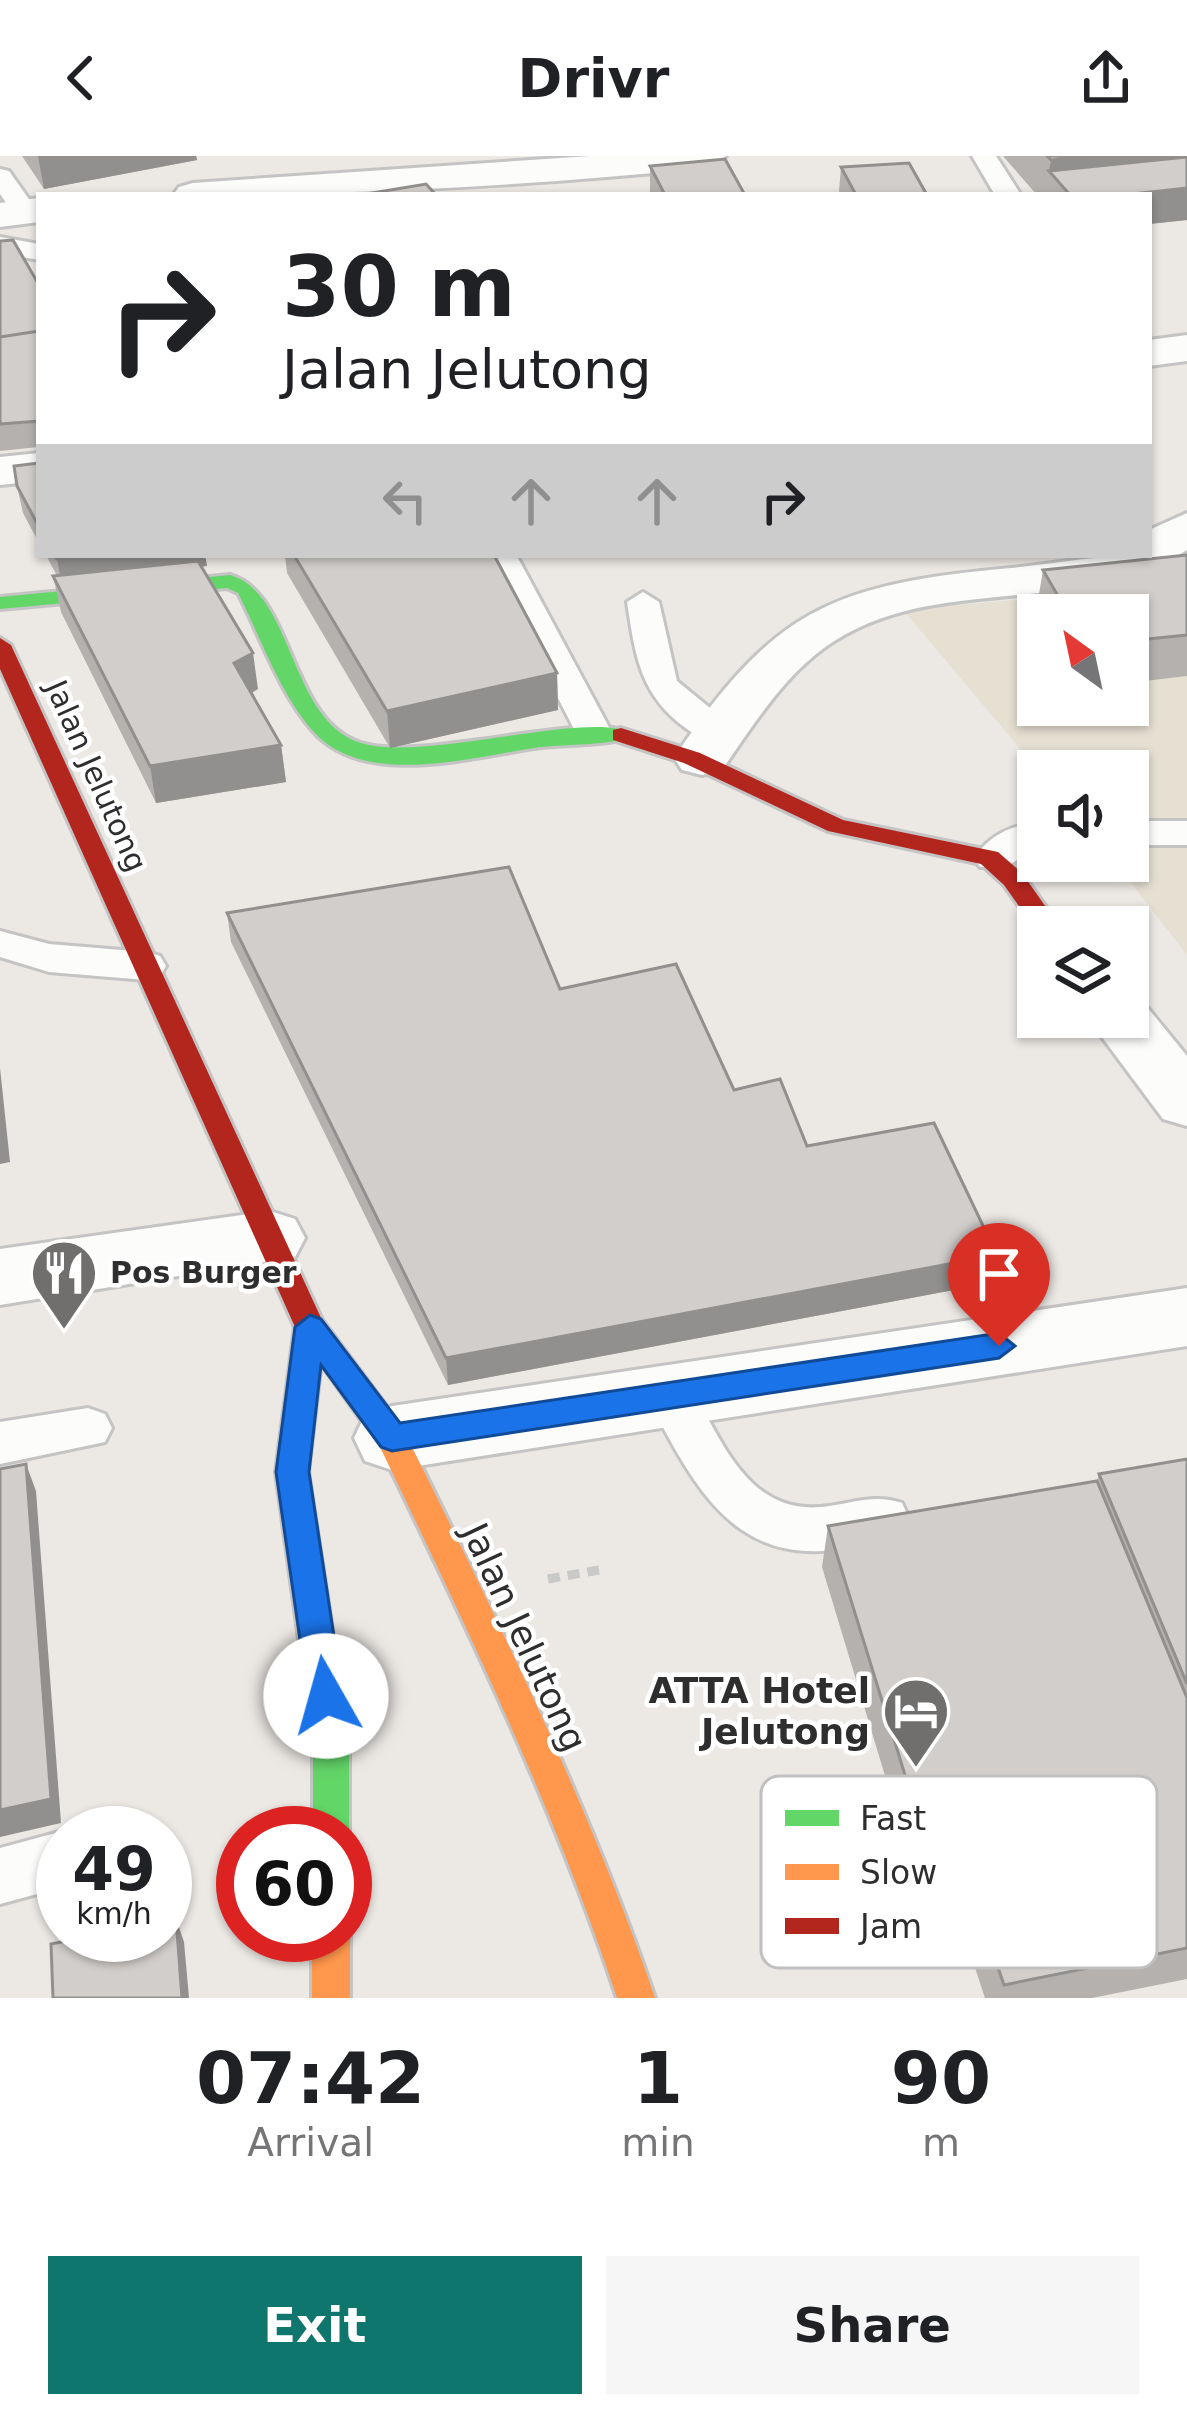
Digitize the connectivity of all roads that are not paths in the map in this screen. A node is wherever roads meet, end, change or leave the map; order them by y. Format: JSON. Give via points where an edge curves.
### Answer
{"nodes":[{"id":1,"x":707,"y":156,"type":"edge"},
{"id":2,"x":983,"y":156,"type":"edge"},
{"id":3,"x":0,"y":176,"type":"edge"},
{"id":4,"x":523,"y":185,"type":"edge"},
{"id":5,"x":292,"y":192,"type":"edge"},
{"id":6,"x":1006,"y":192,"type":"edge"},
{"id":7,"x":21,"y":212,"type":"edge"},
{"id":8,"x":0,"y":245,"type":"edge"},
{"id":9,"x":36,"y":251,"type":"edge"},
{"id":10,"x":1187,"y":348,"type":"edge"},
{"id":11,"x":1152,"y":352,"type":"edge"},
{"id":12,"x":36,"y":467,"type":"edge"},
{"id":13,"x":0,"y":471,"type":"edge"},
{"id":14,"x":1187,"y":528,"type":"edge"},
{"id":15,"x":1152,"y":552,"type":"edge"},
{"id":16,"x":1143,"y":558,"type":"edge"},
{"id":17,"x":503,"y":560,"type":"edge"},
{"id":18,"x":643,"y":602,"type":"dead end"},
{"id":19,"x":0,"y":603,"type":"edge"},
{"id":20,"x":0,"y":645,"type":"edge"},
{"id":21,"x":593,"y":731,"type":"junction"},
{"id":22,"x":710,"y":746,"type":"junction"},
{"id":23,"x":1149,"y":833,"type":"edge"},
{"id":24,"x":1187,"y":833,"type":"edge"},
{"id":25,"x":1017,"y":838,"type":"edge"},
{"id":26,"x":993,"y":858,"type":"junction"},
{"id":27,"x":1031,"y":906,"type":"edge"},
{"id":28,"x":0,"y":944,"type":"edge"},
{"id":29,"x":146,"y":966,"type":"junction"},
{"id":30,"x":1136,"y":1038,"type":"edge"},
{"id":31,"x":1187,"y":1102,"type":"edge"},
{"id":32,"x":270,"y":1238,"type":"junction"},
{"id":33,"x":0,"y":1277,"type":"edge"},
{"id":34,"x":1187,"y":1317,"type":"edge"},
{"id":35,"x":310,"y":1327,"type":"junction"},
{"id":36,"x":671,"y":1396,"type":"junction"},
{"id":37,"x":88,"y":1428,"type":"dead end"},
{"id":38,"x":392,"y":1438,"type":"junction"},
{"id":39,"x":0,"y":1443,"type":"edge"},
{"id":40,"x":941,"y":1508,"type":"edge"},
{"id":41,"x":331,"y":1806,"type":"edge"},
{"id":42,"x":36,"y":1866,"type":"edge"},
{"id":43,"x":0,"y":1876,"type":"edge"},
{"id":44,"x":624,"y":1959,"type":"edge"},
{"id":45,"x":331,"y":1962,"type":"edge"},
{"id":46,"x":331,"y":1998,"type":"edge"},
{"id":47,"x":657,"y":1998,"type":"edge"}],
"edges":[{"from":1,"to":4,"type":"street"},
{"from":2,"to":6,"type":"lane"},
{"from":3,"to":7,"type":"lane"},
{"from":4,"to":5,"type":"street"},
{"from":8,"to":9,"type":"lane"},
{"from":10,"to":11,"type":"street"},
{"from":12,"to":13,"type":"street"},
{"from":14,"to":15,"type":"street"},
{"from":16,"to":22,"type":"street","via":[[1102,574],[926,592],[822,626],[776,660]]},
{"from":17,"to":21,"type":"lane"},
{"from":18,"to":22,"type":"lane","via":[[657,677]]},
{"from":19,"to":21,"type":"main road","via":[[230,581],[246,589],[324,731],[342,748],[380,758]]},
{"from":20,"to":29,"type":"main road","name":"Jalan Jelutong"},
{"from":21,"to":22,"type":"main road"},
{"from":22,"to":26,"type":"main road","via":[[834,825]]},
{"from":23,"to":24,"type":"lane"},
{"from":25,"to":26,"type":"lane"},
{"from":26,"to":27,"type":"main road"},
{"from":28,"to":29,"type":"lane","via":[[49,958]]},
{"from":29,"to":32,"type":"main road","name":"Jalan Jelutong"},
{"from":30,"to":31,"type":"street"},
{"from":32,"to":33,"type":"street"},
{"from":32,"to":35,"type":"main road","name":"Jalan Jelutong"},
{"from":34,"to":36,"type":"street"},
{"from":35,"to":38,"type":"main road","name":"Jalan Jelutong"},
{"from":35,"to":41,"type":"main road","via":[[292,1472],[332,1741]]},
{"from":36,"to":38,"type":"street"},
{"from":36,"to":40,"type":"lane","via":[[735,1501],[776,1529]]},
{"from":37,"to":39,"type":"lane"},
{"from":38,"to":44,"type":"main road","name":"Jalan Jelutong","via":[[516,1695]]},
{"from":42,"to":43,"type":"lane"},
{"from":44,"to":47,"type":"street"},
{"from":45,"to":46,"type":"main road"}]}
